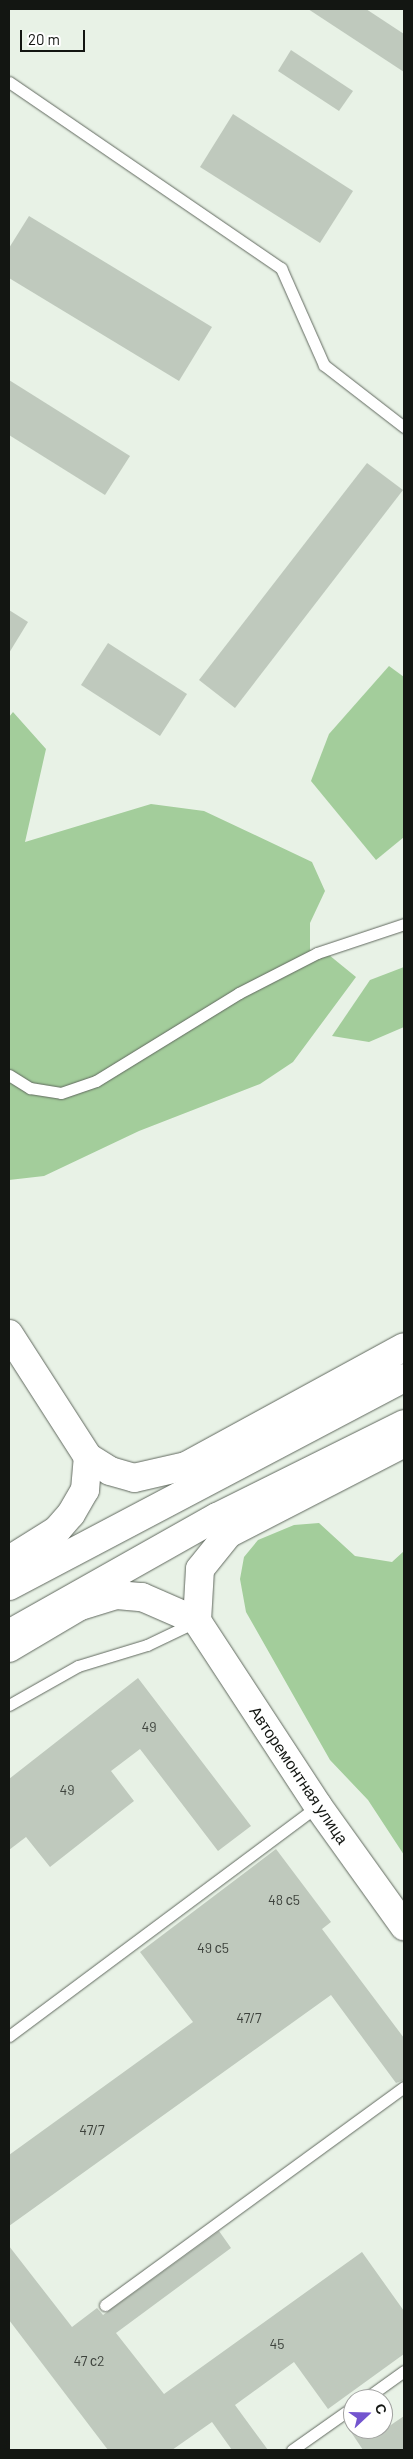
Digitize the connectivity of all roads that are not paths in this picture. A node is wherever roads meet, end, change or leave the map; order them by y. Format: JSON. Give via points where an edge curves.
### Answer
{"nodes":[{"id":1,"x":9,"y":82,"type":"edge"},
{"id":2,"x":404,"y":427,"type":"edge"},
{"id":3,"x":404,"y":924,"type":"edge"},
{"id":4,"x":9,"y":1075,"type":"edge"},
{"id":5,"x":11,"y":1344,"type":"edge"},
{"id":6,"x":404,"y":1347,"type":"edge"},
{"id":7,"x":404,"y":1378,"type":"edge"},
{"id":8,"x":404,"y":1424,"type":"edge"},
{"id":9,"x":404,"y":1443,"type":"edge"},
{"id":10,"x":88,"y":1457,"type":"junction"},
{"id":11,"x":9,"y":1560,"type":"edge"},
{"id":12,"x":9,"y":1586,"type":"edge"},
{"id":13,"x":197,"y":1621,"type":"junction"},
{"id":14,"x":9,"y":1634,"type":"edge"},
{"id":15,"x":9,"y":1648,"type":"edge"},
{"id":16,"x":9,"y":1705,"type":"edge"},
{"id":17,"x":318,"y":1806,"type":"junction"},
{"id":18,"x":404,"y":1926,"type":"edge"},
{"id":19,"x":9,"y":2036,"type":"edge"},
{"id":20,"x":404,"y":2088,"type":"edge"},
{"id":21,"x":105,"y":2305,"type":"dead end"},
{"id":22,"x":404,"y":2371,"type":"edge"},
{"id":23,"x":379,"y":2389,"type":"edge"},
{"id":24,"x":343,"y":2414,"type":"edge"},
{"id":25,"x":292,"y":2450,"type":"edge"}],
"edges":[{"from":1,"to":2,"type":"lane","via":[[281,268],[324,365]]},
{"from":3,"to":4,"type":"lane","via":[[317,953],[240,993],[96,1081],[61,1093],[30,1088]]},
{"from":5,"to":10,"type":"main road"},
{"from":6,"to":10,"type":"main road","via":[[164,1475],[134,1478],[110,1471]]},
{"from":7,"to":12,"type":"main road"},
{"from":8,"to":14,"type":"main road","via":[[217,1517]]},
{"from":9,"to":13,"type":"main road","via":[[228,1534],[200,1569]]},
{"from":10,"to":11,"type":"main road","via":[[85,1490],[71,1514],[57,1530]]},
{"from":13,"to":15,"type":"main road","via":[[142,1596],[117,1595],[80,1606]]},
{"from":13,"to":16,"type":"lane","via":[[147,1645],[78,1666]]},
{"from":13,"to":17,"type":"main road","name":"Авторемонтная улица"},
{"from":17,"to":18,"type":"main road","name":"Авторемонтная улица"},
{"from":17,"to":19,"type":"lane"},
{"from":20,"to":21,"type":"lane"},
{"from":22,"to":23,"type":"lane"},
{"from":24,"to":25,"type":"lane"}]}
